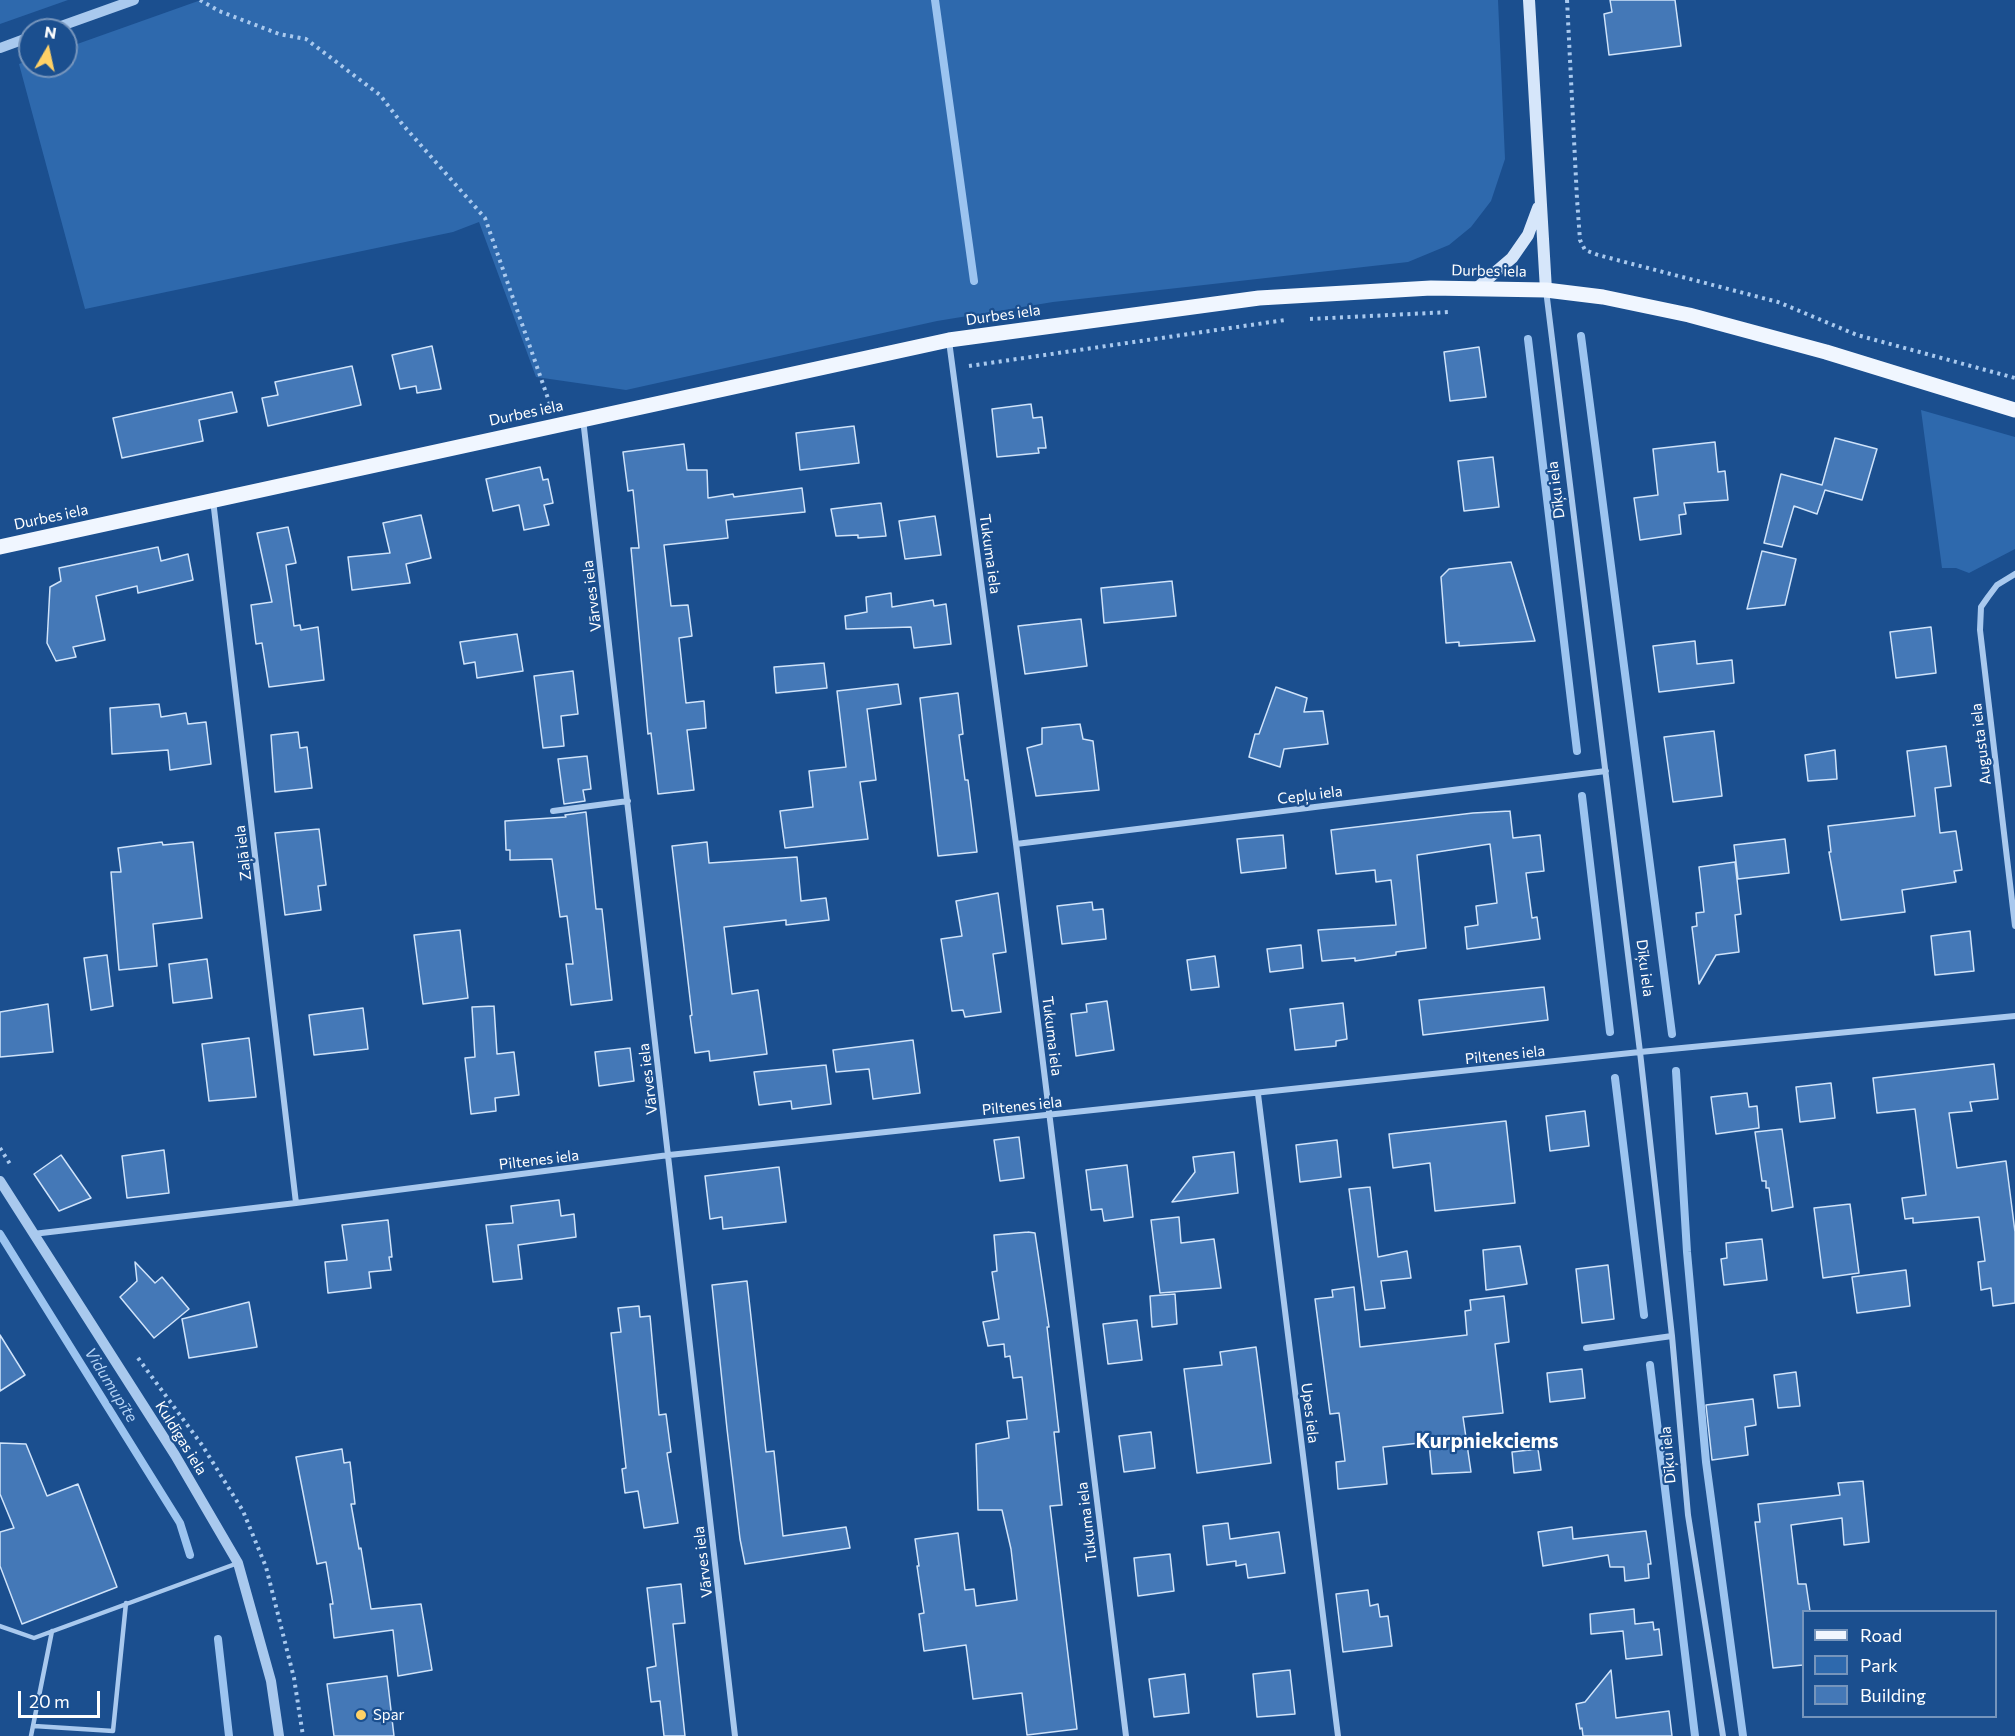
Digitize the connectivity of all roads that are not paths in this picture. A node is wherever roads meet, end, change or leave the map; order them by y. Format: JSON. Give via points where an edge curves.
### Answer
{"nodes":[{"id":1,"x":134,"y":0,"type":"edge"},
{"id":2,"x":1529,"y":0,"type":"edge"},
{"id":3,"x":78,"y":20,"type":"edge"},
{"id":4,"x":18,"y":41,"type":"edge"},
{"id":5,"x":0,"y":48,"type":"edge"},
{"id":6,"x":1540,"y":204,"type":"junction"},
{"id":7,"x":1477,"y":288,"type":"junction"},
{"id":8,"x":1546,"y":290,"type":"junction"},
{"id":9,"x":950,"y":340,"type":"junction"},
{"id":10,"x":2015,"y":410,"type":"edge"},
{"id":11,"x":583,"y":419,"type":"junction"},
{"id":12,"x":213,"y":500,"type":"junction"},
{"id":13,"x":0,"y":546,"type":"edge"},
{"id":14,"x":2015,"y":574,"type":"edge"},
{"id":15,"x":1606,"y":771,"type":"junction"},
{"id":16,"x":628,"y":801,"type":"junction"},
{"id":17,"x":553,"y":811,"type":"dead end"},
{"id":18,"x":1016,"y":844,"type":"junction"},
{"id":19,"x":2015,"y":926,"type":"edge"},
{"id":20,"x":2015,"y":1016,"type":"edge"},
{"id":21,"x":1640,"y":1052,"type":"junction"},
{"id":22,"x":1258,"y":1094,"type":"junction"},
{"id":23,"x":1050,"y":1115,"type":"junction"},
{"id":24,"x":669,"y":1155,"type":"junction"},
{"id":25,"x":0,"y":1181,"type":"edge"},
{"id":26,"x":296,"y":1203,"type":"junction"},
{"id":27,"x":33,"y":1234,"type":"junction"},
{"id":28,"x":1672,"y":1336,"type":"junction"},
{"id":29,"x":1586,"y":1348,"type":"dead end"},
{"id":30,"x":238,"y":1563,"type":"junction"},
{"id":31,"x":126,"y":1603,"type":"junction"},
{"id":32,"x":0,"y":1626,"type":"edge"},
{"id":33,"x":52,"y":1631,"type":"junction"},
{"id":34,"x":33,"y":1726,"type":"junction"},
{"id":35,"x":32,"y":1736,"type":"edge"},
{"id":36,"x":279,"y":1736,"type":"edge"},
{"id":37,"x":735,"y":1736,"type":"edge"},
{"id":38,"x":1126,"y":1736,"type":"edge"},
{"id":39,"x":1338,"y":1736,"type":"edge"},
{"id":40,"x":1723,"y":1736,"type":"edge"}],
"edges":[{"from":1,"to":3,"type":"street"},
{"from":2,"to":6,"type":"main road","name":"Dīķu iela"},
{"from":4,"to":5,"type":"street"},
{"from":6,"to":7,"type":"main road","name":"Dīķu iela","via":[[1528,235],[1512,258]]},
{"from":6,"to":8,"type":"main road","name":"Dīķu iela"},
{"from":7,"to":8,"type":"main road","name":"Durbes iela"},
{"from":7,"to":9,"type":"main road","name":"Durbes iela","via":[[1259,298]]},
{"from":8,"to":10,"type":"main road","name":"Durbes iela","via":[[1689,315]]},
{"from":8,"to":15,"type":"street","name":"Dīķu iela"},
{"from":9,"to":11,"type":"main road","name":"Durbes iela"},
{"from":9,"to":18,"type":"street","name":"Tukuma iela"},
{"from":11,"to":12,"type":"main road","name":"Durbes iela"},
{"from":11,"to":16,"type":"street","name":"Vārves iela"},
{"from":12,"to":13,"type":"main road","name":"Durbes iela"},
{"from":12,"to":26,"type":"street","name":"Zaļā iela"},
{"from":14,"to":19,"type":"street","name":"Augusta iela","via":[[1997,585],[1981,607],[1980,630]]},
{"from":15,"to":18,"type":"street","name":"Cepļu iela"},
{"from":15,"to":21,"type":"street","name":"Dīķu iela"},
{"from":16,"to":17,"type":"street"},
{"from":16,"to":24,"type":"street","name":"Vārves iela"},
{"from":18,"to":23,"type":"street","name":"Tukuma iela"},
{"from":20,"to":21,"type":"street","name":"Piltenes iela"},
{"from":21,"to":22,"type":"street","name":"Piltenes iela"},
{"from":21,"to":28,"type":"street","name":"Dīķu iela"},
{"from":22,"to":23,"type":"street","name":"Piltenes iela"},
{"from":22,"to":39,"type":"street","name":"Upes iela"},
{"from":23,"to":24,"type":"street","name":"Piltenes iela"},
{"from":23,"to":38,"type":"street","name":"Tukuma iela"},
{"from":24,"to":26,"type":"street","name":"Piltenes iela"},
{"from":24,"to":37,"type":"street","name":"Vārves iela"},
{"from":25,"to":27,"type":"street","name":"Kuldīgas iela"},
{"from":26,"to":27,"type":"street","name":"Piltenes iela"},
{"from":27,"to":30,"type":"street","name":"Kuldīgas iela","via":[[175,1455]]},
{"from":28,"to":29,"type":"street"},
{"from":28,"to":40,"type":"street","name":"Dīķu iela","via":[[1688,1515]]},
{"from":30,"to":31,"type":"lane"},
{"from":30,"to":36,"type":"street","name":"Kuldīgas iela","via":[[271,1681]]},
{"from":31,"to":33,"type":"lane"},
{"from":31,"to":34,"type":"lane","via":[[113,1731]]},
{"from":32,"to":33,"type":"lane","via":[[34,1638]]},
{"from":33,"to":34,"type":"lane"},
{"from":34,"to":35,"type":"lane"}]}
